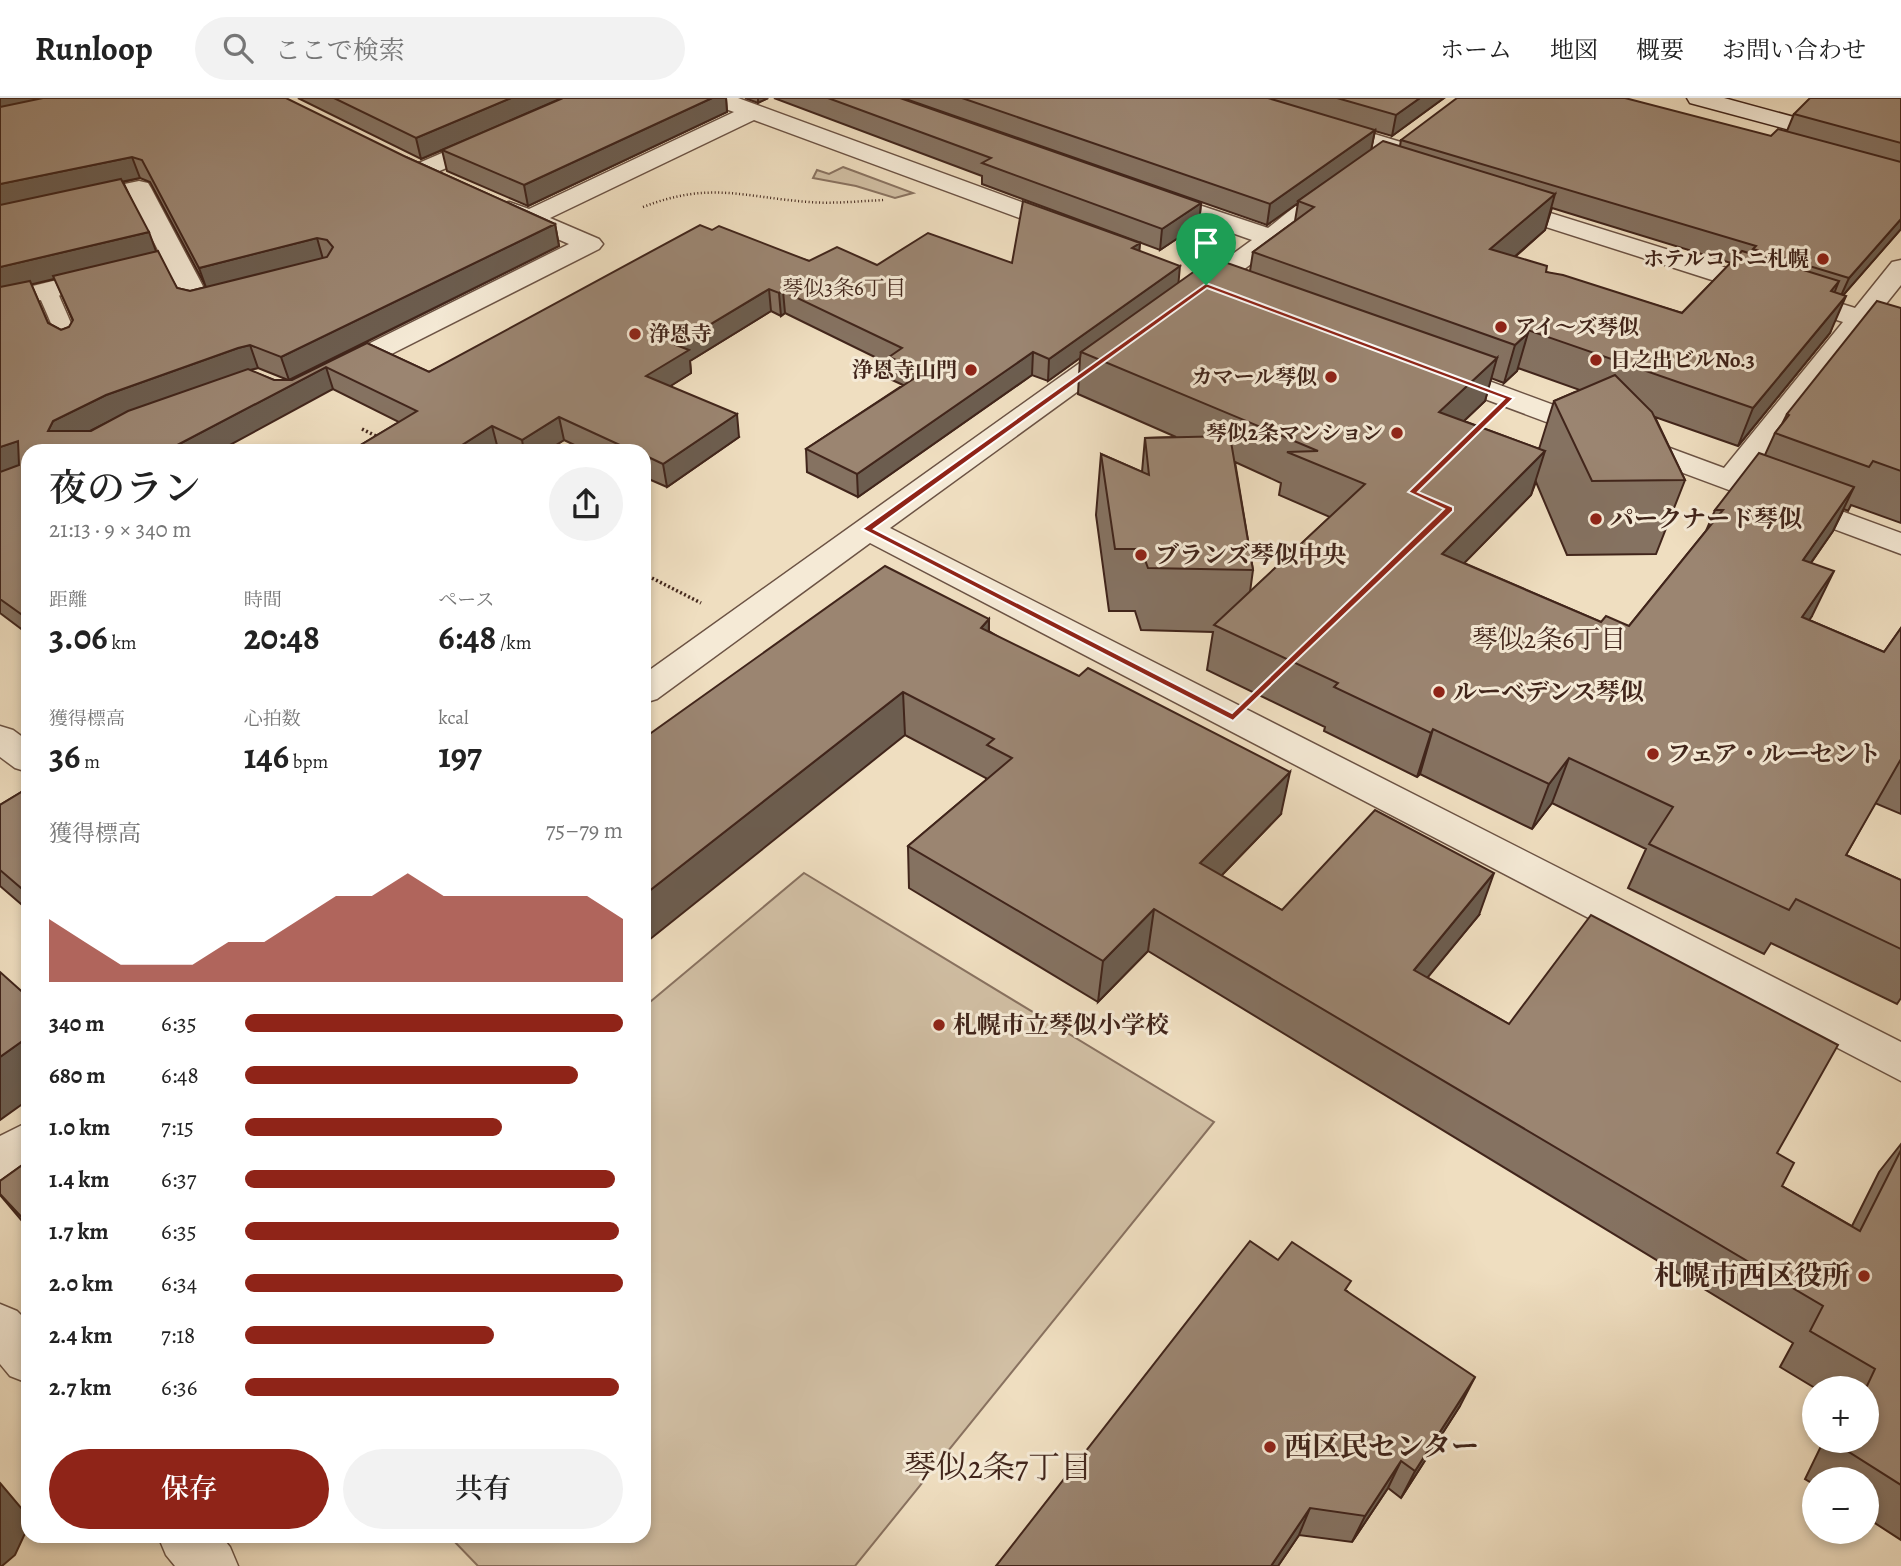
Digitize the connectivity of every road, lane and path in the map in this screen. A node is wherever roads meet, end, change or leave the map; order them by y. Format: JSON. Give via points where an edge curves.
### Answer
{"nodes":[{"id":1,"x":588,"y":98,"type":"edge"},
{"id":2,"x":717,"y":98,"type":"edge"},
{"id":3,"x":1232,"y":98,"type":"edge"},
{"id":4,"x":1692,"y":107,"type":"edge"},
{"id":5,"x":752,"y":112,"type":"junction"},
{"id":6,"x":1901,"y":153,"type":"edge"},
{"id":7,"x":396,"y":159,"type":"edge"},
{"id":8,"x":420,"y":171,"type":"junction"},
{"id":9,"x":1901,"y":176,"type":"edge"},
{"id":10,"x":1129,"y":188,"type":"edge"},
{"id":11,"x":1479,"y":197,"type":"edge"},
{"id":12,"x":887,"y":200,"type":"dead end"},
{"id":13,"x":0,"y":218,"type":"edge"},
{"id":14,"x":530,"y":218,"type":"junction"},
{"id":15,"x":576,"y":238,"type":"junction"},
{"id":16,"x":1096,"y":238,"type":"edge"},
{"id":17,"x":1271,"y":238,"type":"junction"},
{"id":18,"x":175,"y":260,"type":"junction"},
{"id":19,"x":1901,"y":268,"type":"edge"},
{"id":20,"x":261,"y":286,"type":"edge"},
{"id":21,"x":47,"y":290,"type":"junction"},
{"id":22,"x":0,"y":302,"type":"edge"},
{"id":23,"x":1172,"y":310,"type":"edge"},
{"id":24,"x":1860,"y":318,"type":"junction"},
{"id":25,"x":1901,"y":331,"type":"edge"},
{"id":26,"x":1139,"y":334,"type":"edge"},
{"id":27,"x":70,"y":344,"type":"edge"},
{"id":28,"x":1421,"y":365,"type":"edge"},
{"id":29,"x":313,"y":382,"type":"edge"},
{"id":30,"x":362,"y":429,"type":"dead end"},
{"id":31,"x":384,"y":440,"type":"edge"},
{"id":32,"x":1730,"y":480,"type":"junction"},
{"id":33,"x":867,"y":529,"type":"junction"},
{"id":34,"x":1901,"y":544,"type":"edge"},
{"id":35,"x":651,"y":577,"type":"edge"},
{"id":36,"x":739,"y":622,"type":"junction"},
{"id":37,"x":651,"y":686,"type":"edge"},
{"id":38,"x":0,"y":739,"type":"edge"},
{"id":39,"x":21,"y":754,"type":"edge"},
{"id":40,"x":1901,"y":1063,"type":"edge"},
{"id":41,"x":21,"y":1146,"type":"edge"},
{"id":42,"x":0,"y":1162,"type":"edge"},
{"id":43,"x":0,"y":1327,"type":"edge"},
{"id":44,"x":21,"y":1351,"type":"edge"},
{"id":45,"x":191,"y":1543,"type":"edge"},
{"id":46,"x":211,"y":1566,"type":"edge"}],
"edges":[{"from":1,"to":8,"type":"street"},
{"from":2,"to":5,"type":"street"},
{"from":3,"to":17,"type":"street","via":[[1382,162]]},
{"from":4,"to":6,"type":"street"},
{"from":4,"to":9,"type":"street"},
{"from":5,"to":14,"type":"street"},
{"from":5,"to":16,"type":"street"},
{"from":7,"to":8,"type":"street"},
{"from":8,"to":14,"type":"street"},
{"from":10,"to":17,"type":"street"},
{"from":11,"to":24,"type":"street"},
{"from":12,"to":15,"type":"path","via":[[813,203],[701,188],[672,194]]},
{"from":13,"to":18,"type":"street","via":[[139,188]]},
{"from":14,"to":15,"type":"street"},
{"from":15,"to":29,"type":"street","via":[[590,244]]},
{"from":17,"to":23,"type":"street"},
{"from":18,"to":20,"type":"street","via":[[198,303]]},
{"from":18,"to":21,"type":"street"},
{"from":19,"to":24,"type":"street"},
{"from":21,"to":22,"type":"street"},
{"from":21,"to":27,"type":"lane"},
{"from":24,"to":25,"type":"street"},
{"from":24,"to":32,"type":"street"},
{"from":26,"to":33,"type":"street"},
{"from":28,"to":32,"type":"street"},
{"from":30,"to":31,"type":"path"},
{"from":32,"to":34,"type":"street"},
{"from":33,"to":36,"type":"street"},
{"from":33,"to":40,"type":"street"},
{"from":35,"to":36,"type":"path"},
{"from":36,"to":37,"type":"street"},
{"from":38,"to":39,"type":"street"},
{"from":41,"to":42,"type":"street"},
{"from":43,"to":44,"type":"street"},
{"from":45,"to":46,"type":"street"}]}
